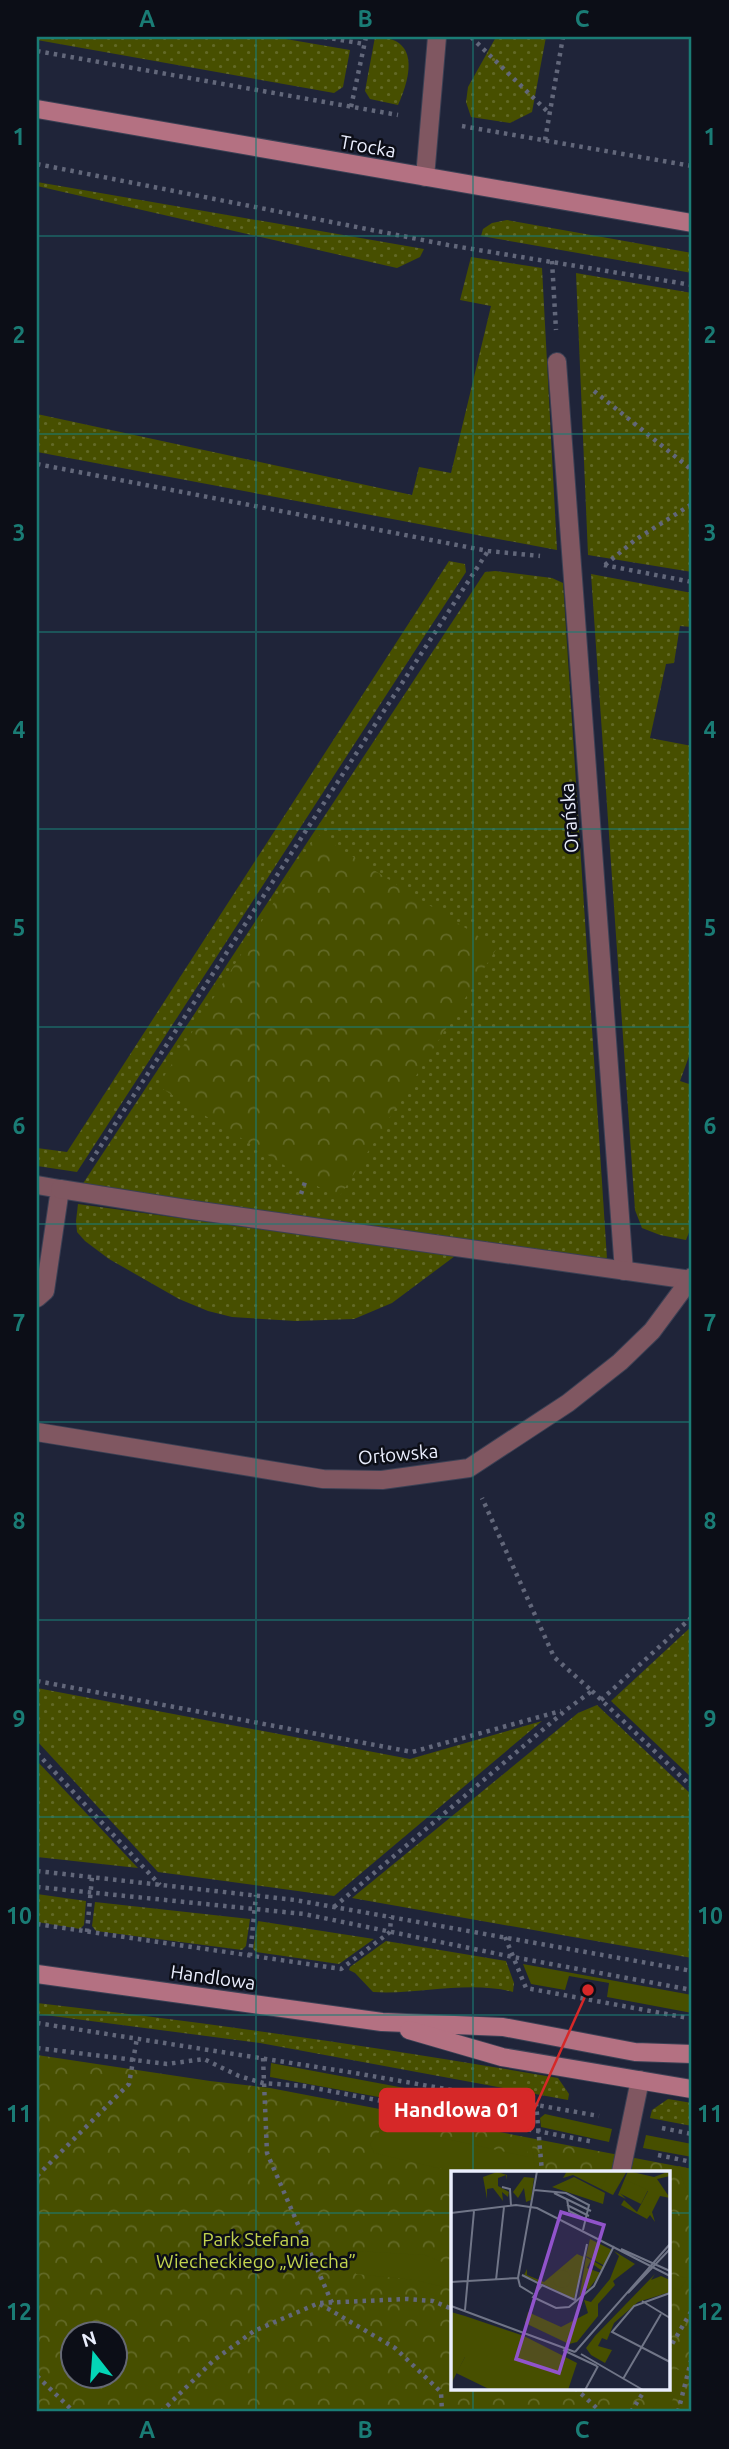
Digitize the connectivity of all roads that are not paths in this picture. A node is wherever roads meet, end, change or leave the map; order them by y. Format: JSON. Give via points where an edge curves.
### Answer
{"nodes":[{"id":1,"x":437,"y":37,"type":"edge"},
{"id":2,"x":37,"y":109,"type":"edge"},
{"id":3,"x":425,"y":177,"type":"junction"},
{"id":4,"x":692,"y":223,"type":"edge"},
{"id":5,"x":557,"y":362,"type":"road end"},
{"id":6,"x":37,"y":1185,"type":"edge"},
{"id":7,"x":66,"y":1190,"type":"junction"},
{"id":8,"x":624,"y":1271,"type":"junction"},
{"id":9,"x":692,"y":1279,"type":"edge"},
{"id":10,"x":37,"y":1298,"type":"edge"},
{"id":11,"x":37,"y":1432,"type":"edge"},
{"id":12,"x":37,"y":1974,"type":"edge"},
{"id":13,"x":382,"y":2022,"type":"junction"},
{"id":14,"x":692,"y":2054,"type":"edge"},
{"id":15,"x":640,"y":2080,"type":"junction"},
{"id":16,"x":692,"y":2090,"type":"edge"},
{"id":17,"x":621,"y":2171,"type":"edge"}],
"edges":[{"from":1,"to":3,"type":"street"},
{"from":2,"to":3,"type":"street","name":"Trocka"},
{"from":3,"to":4,"type":"street","name":"Trocka"},
{"from":5,"to":8,"type":"street","name":"Orańska"},
{"from":6,"to":7,"type":"street"},
{"from":7,"to":8,"type":"street"},
{"from":7,"to":10,"type":"street","via":[[45,1291]]},
{"from":8,"to":9,"type":"street"},
{"from":9,"to":11,"type":"street","name":"Orłowska","via":[[652,1331],[620,1362],[469,1468],[382,1480],[323,1479]]},
{"from":12,"to":13,"type":"street","name":"Handlowa"},
{"from":13,"to":14,"type":"street","name":"Handlowa","via":[[503,2027],[635,2052]]},
{"from":13,"to":15,"type":"street","name":"Handlowa","via":[[502,2057]]},
{"from":15,"to":16,"type":"street","name":"Handlowa"},
{"from":15,"to":17,"type":"street"}]}
